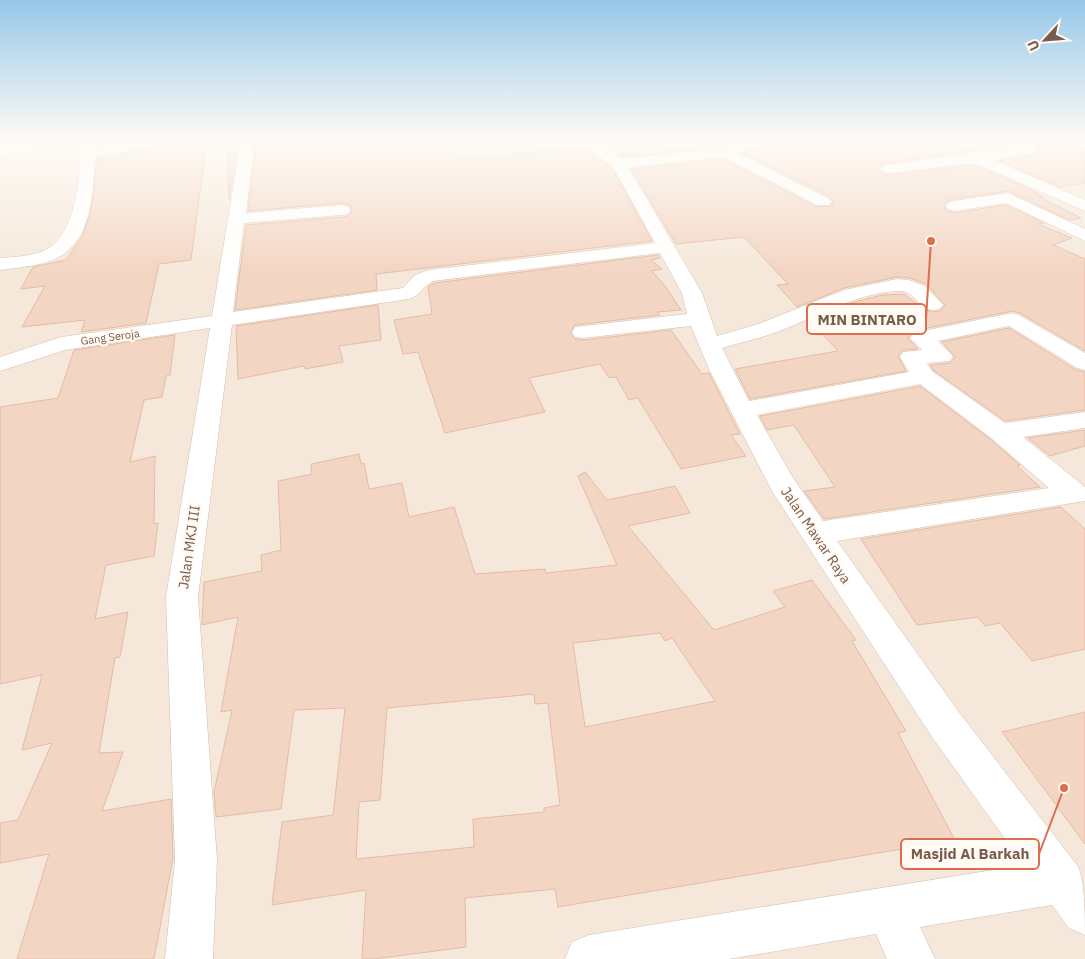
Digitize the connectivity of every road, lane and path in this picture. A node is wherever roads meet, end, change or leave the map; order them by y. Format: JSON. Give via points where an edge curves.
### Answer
{"nodes":[{"id":1,"x":85,"y":184,"type":"edge"},
{"id":2,"x":241,"y":184,"type":"edge"},
{"id":3,"x":629,"y":184,"type":"edge"},
{"id":4,"x":788,"y":184,"type":"edge"},
{"id":5,"x":1035,"y":184,"type":"edge"},
{"id":6,"x":823,"y":202,"type":"dead end"},
{"id":7,"x":954,"y":206,"type":"dead end"},
{"id":8,"x":1085,"y":206,"type":"edge"},
{"id":9,"x":342,"y":210,"type":"dead end"},
{"id":10,"x":236,"y":219,"type":"junction"},
{"id":11,"x":1085,"y":236,"type":"edge"},
{"id":12,"x":665,"y":246,"type":"junction"},
{"id":13,"x":0,"y":264,"type":"edge"},
{"id":14,"x":933,"y":305,"type":"dead end"},
{"id":15,"x":699,"y":319,"type":"junction"},
{"id":16,"x":223,"y":320,"type":"junction"},
{"id":17,"x":583,"y":332,"type":"dead end"},
{"id":18,"x":711,"y":344,"type":"junction"},
{"id":19,"x":1085,"y":363,"type":"edge"},
{"id":20,"x":0,"y":364,"type":"edge"},
{"id":21,"x":924,"y":376,"type":"junction"},
{"id":22,"x":742,"y":410,"type":"junction"},
{"id":23,"x":1085,"y":420,"type":"edge"},
{"id":24,"x":1000,"y":432,"type":"junction"},
{"id":25,"x":815,"y":533,"type":"junction"},
{"id":26,"x":1074,"y":897,"type":"edge"},
{"id":27,"x":888,"y":910,"type":"junction"},
{"id":28,"x":189,"y":959,"type":"edge"},
{"id":29,"x":589,"y":959,"type":"edge"},
{"id":30,"x":911,"y":959,"type":"edge"}],
"edges":[{"from":1,"to":13,"type":"street","via":[[84,199],[73,233],[64,246],[44,256]]},
{"from":2,"to":10,"type":"street","name":"Jalan MKJ III"},
{"from":3,"to":12,"type":"street","name":"Jalan Mawar Raya"},
{"from":4,"to":6,"type":"street"},
{"from":5,"to":8,"type":"street"},
{"from":7,"to":11,"type":"street","via":[[1008,198]]},
{"from":9,"to":10,"type":"street"},
{"from":10,"to":16,"type":"street","name":"Jalan MKJ III"},
{"from":12,"to":15,"type":"street","name":"Jalan Mawar Raya","via":[[692,293]]},
{"from":12,"to":16,"type":"street","name":"Gang Seroja","via":[[429,276],[408,293]]},
{"from":14,"to":18,"type":"street","via":[[909,286],[888,286],[851,294],[766,329]]},
{"from":15,"to":17,"type":"street"},
{"from":15,"to":18,"type":"street","name":"Jalan Mawar Raya"},
{"from":16,"to":20,"type":"street","name":"Gang Seroja","via":[[61,344]]},
{"from":16,"to":28,"type":"street","name":"Jalan MKJ III","via":[[182,597],[196,860]]},
{"from":18,"to":22,"type":"street","name":"Jalan Mawar Raya"},
{"from":19,"to":21,"type":"street","via":[[1012,319],[921,338],[942,356],[911,357]]},
{"from":21,"to":22,"type":"street"},
{"from":21,"to":24,"type":"street"},
{"from":22,"to":25,"type":"street","name":"Jalan Mawar Raya","via":[[782,484]]},
{"from":23,"to":24,"type":"street"},
{"from":24,"to":25,"type":"street","via":[[1075,494]]},
{"from":25,"to":26,"type":"street","name":"Jalan Mawar Raya","via":[[945,724]]},
{"from":26,"to":27,"type":"street"},
{"from":27,"to":29,"type":"street"},
{"from":27,"to":30,"type":"street"}]}
